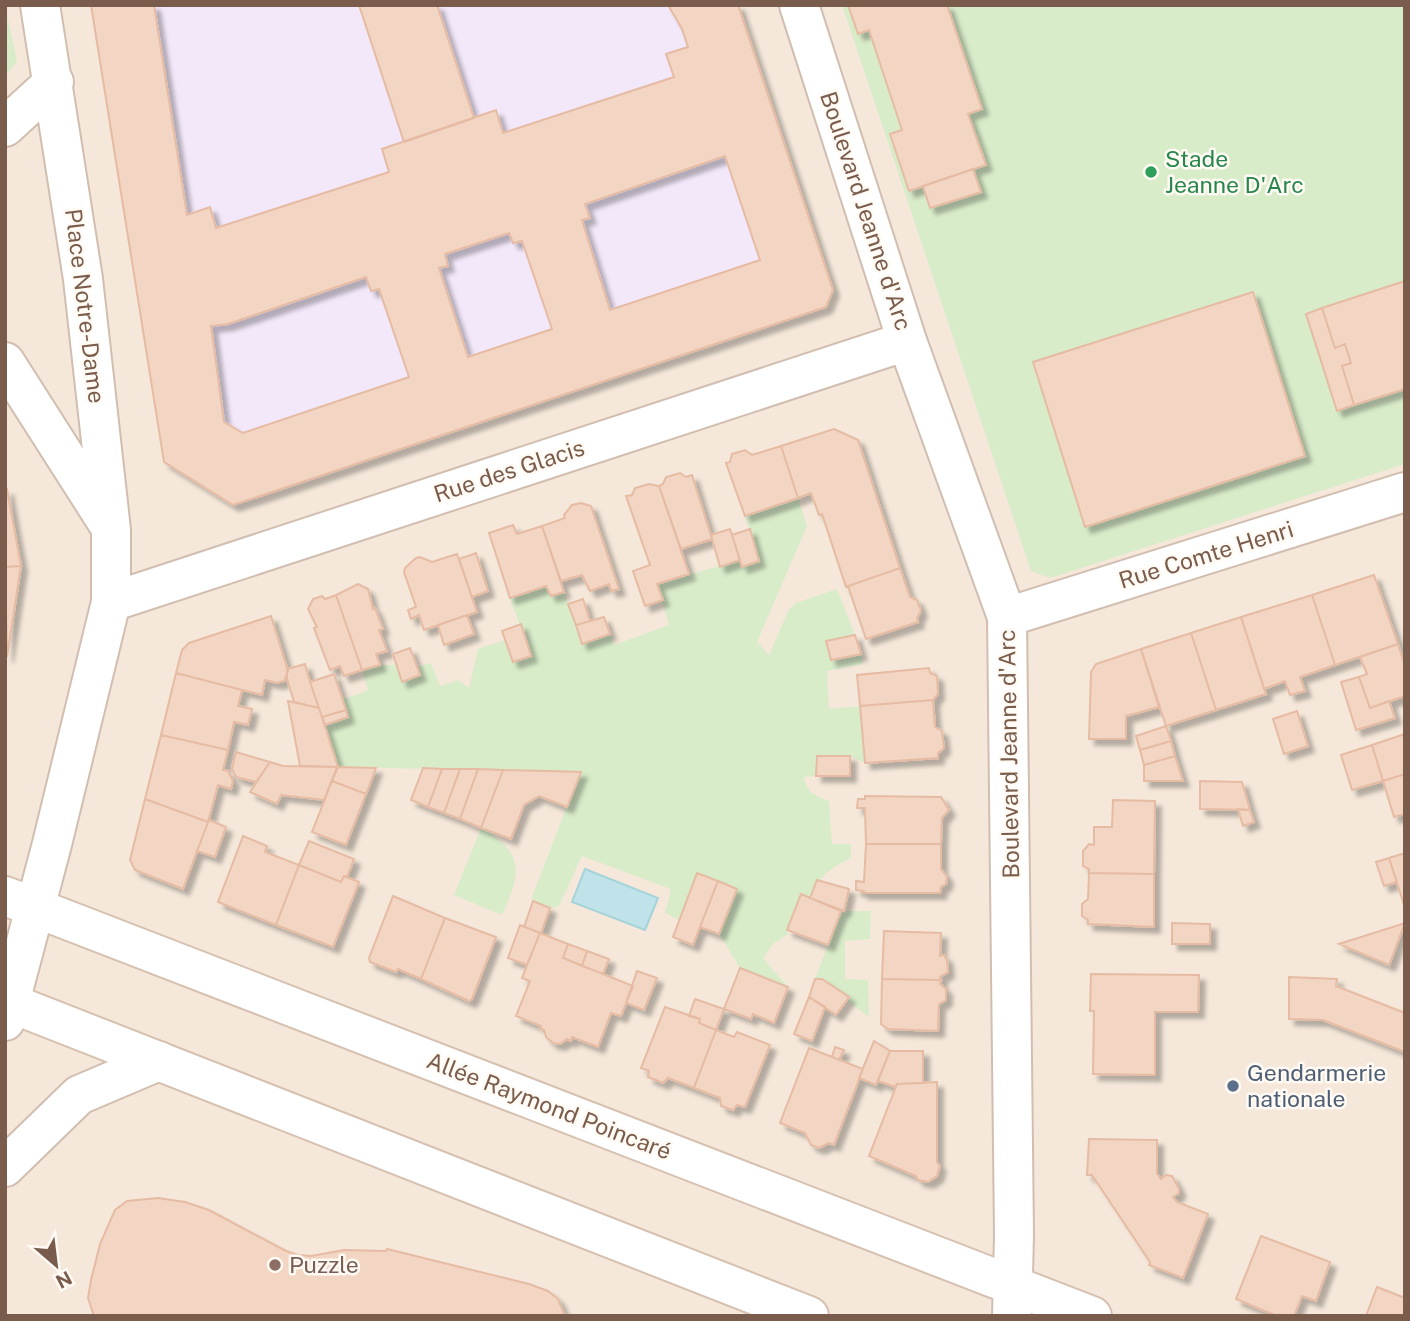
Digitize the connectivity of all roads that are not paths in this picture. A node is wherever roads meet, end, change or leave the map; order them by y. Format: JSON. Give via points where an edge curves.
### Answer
{"nodes":[{"id":1,"x":40,"y":5,"type":"edge"},
{"id":2,"x":799,"y":5,"type":"edge"},
{"id":3,"x":54,"y":82,"type":"junction"},
{"id":4,"x":5,"y":127,"type":"edge"},
{"id":5,"x":907,"y":341,"type":"junction"},
{"id":6,"x":5,"y":362,"type":"edge"},
{"id":7,"x":1405,"y":492,"type":"edge"},
{"id":8,"x":111,"y":530,"type":"junction"},
{"id":9,"x":111,"y":602,"type":"junction"},
{"id":10,"x":1007,"y":617,"type":"junction"},
{"id":11,"x":19,"y":902,"type":"edge"},
{"id":12,"x":7,"y":1008,"type":"edge"},
{"id":13,"x":159,"y":1061,"type":"junction"},
{"id":14,"x":5,"y":1167,"type":"edge"},
{"id":15,"x":1013,"y":1301,"type":"edge"},
{"id":16,"x":809,"y":1316,"type":"edge"},
{"id":17,"x":1092,"y":1316,"type":"edge"}],
"edges":[{"from":1,"to":3,"type":"street","name":"Place Notre-Dame"},
{"from":2,"to":5,"type":"street","name":"Boulevard Jeanne d'Arc"},
{"from":3,"to":4,"type":"street"},
{"from":3,"to":8,"type":"street","name":"Place Notre-Dame","via":[[83,279]]},
{"from":5,"to":9,"type":"street","name":"Rue des Glacis"},
{"from":5,"to":10,"type":"street","name":"Boulevard Jeanne d'Arc"},
{"from":6,"to":8,"type":"street"},
{"from":7,"to":10,"type":"street","name":"Rue Comte Henri"},
{"from":8,"to":9,"type":"street","name":"Place Notre-Dame"},
{"from":9,"to":11,"type":"street","name":"Place Notre-Dame","via":[[52,844]]},
{"from":10,"to":15,"type":"street","name":"Boulevard Jeanne d'Arc"},
{"from":11,"to":12,"type":"street","name":"Place Notre-Dame"},
{"from":11,"to":15,"type":"street","name":"Allée Raymond Poincaré"},
{"from":12,"to":13,"type":"street"},
{"from":13,"to":14,"type":"street","via":[[79,1095]]},
{"from":13,"to":16,"type":"street"},
{"from":15,"to":17,"type":"street","name":"Allée Raymond Poincaré"}]}
